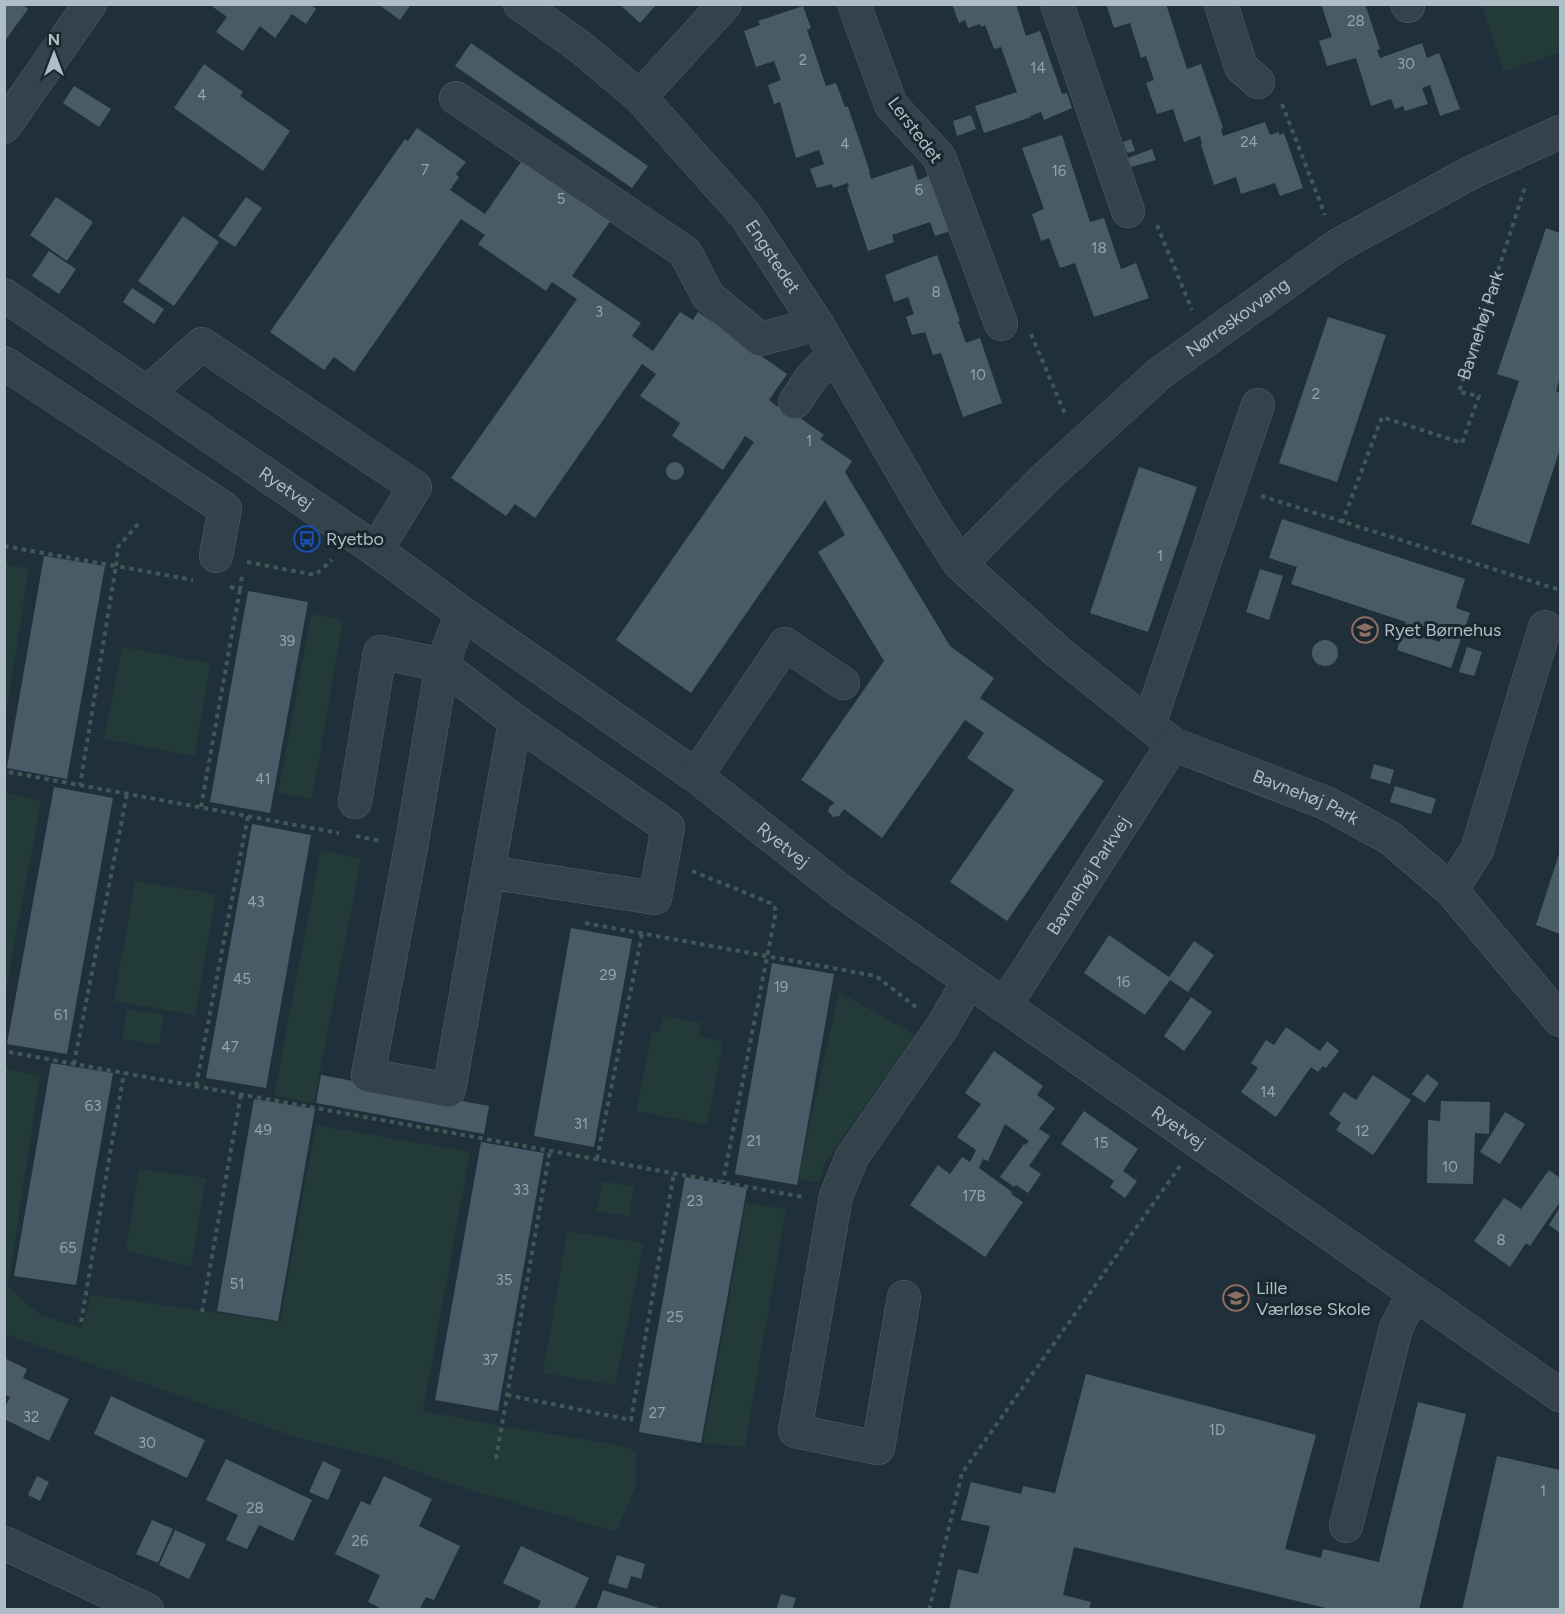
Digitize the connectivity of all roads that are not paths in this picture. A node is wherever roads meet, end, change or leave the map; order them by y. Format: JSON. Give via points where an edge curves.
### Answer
{"nodes":[{"id":1,"x":90,"y":4,"type":"edge"},
{"id":2,"x":520,"y":4,"type":"edge"},
{"id":3,"x":725,"y":4,"type":"edge"},
{"id":4,"x":854,"y":4,"type":"edge"},
{"id":5,"x":1058,"y":4,"type":"edge"},
{"id":6,"x":1221,"y":4,"type":"edge"},
{"id":7,"x":1258,"y":82,"type":"road end"},
{"id":8,"x":640,"y":97,"type":"junction"},
{"id":9,"x":456,"y":98,"type":"dead end"},
{"id":10,"x":4,"y":127,"type":"edge"},
{"id":11,"x":1550,"y":137,"type":"edge"},
{"id":12,"x":1128,"y":211,"type":"road end"},
{"id":13,"x":4,"y":295,"type":"edge"},
{"id":14,"x":817,"y":324,"type":"junction"},
{"id":15,"x":1001,"y":324,"type":"road end"},
{"id":16,"x":834,"y":354,"type":"junction"},
{"id":17,"x":4,"y":363,"type":"edge"},
{"id":18,"x":147,"y":393,"type":"junction"},
{"id":19,"x":795,"y":402,"type":"dead end"},
{"id":20,"x":1258,"y":405,"type":"dead end"},
{"id":21,"x":367,"y":544,"type":"junction"},
{"id":22,"x":216,"y":556,"type":"dead end"},
{"id":23,"x":960,"y":564,"type":"junction"},
{"id":24,"x":462,"y":613,"type":"junction"},
{"id":25,"x":1545,"y":627,"type":"dead end"},
{"id":26,"x":442,"y":665,"type":"junction"},
{"id":27,"x":843,"y":683,"type":"dead end"},
{"id":28,"x":515,"y":720,"type":"junction"},
{"id":29,"x":1161,"y":734,"type":"junction"},
{"id":30,"x":696,"y":776,"type":"junction"},
{"id":31,"x":355,"y":802,"type":"dead end"},
{"id":32,"x":488,"y":872,"type":"junction"},
{"id":33,"x":1450,"y":890,"type":"junction"},
{"id":34,"x":969,"y":981,"type":"junction"},
{"id":35,"x":1005,"y":1005,"type":"junction"},
{"id":36,"x":1560,"y":1020,"type":"edge"},
{"id":37,"x":1414,"y":1293,"type":"junction"},
{"id":38,"x":904,"y":1297,"type":"dead end"},
{"id":39,"x":1560,"y":1395,"type":"edge"},
{"id":40,"x":1346,"y":1526,"type":"dead end"},
{"id":41,"x":4,"y":1543,"type":"edge"},
{"id":42,"x":147,"y":1610,"type":"edge"}],
"edges":[{"from":1,"to":10,"type":"street"},
{"from":2,"to":8,"type":"street","name":"Engstedet"},
{"from":3,"to":8,"type":"street"},
{"from":4,"to":15,"type":"street","name":"Lerstedet","via":[[891,105],[939,157]]},
{"from":5,"to":12,"type":"street"},
{"from":6,"to":7,"type":"street","via":[[1241,67]]},
{"from":8,"to":14,"type":"street","name":"Engstedet","via":[[746,216]]},
{"from":9,"to":14,"type":"street","via":[[685,252],[708,296],[760,339]]},
{"from":11,"to":23,"type":"street","name":"Nørreskovvang","via":[[1472,172],[1337,246],[1204,341],[1160,373],[1079,447]]},
{"from":13,"to":18,"type":"street","name":"Ryetvej"},
{"from":14,"to":16,"type":"street","name":"Engstedet"},
{"from":16,"to":19,"type":"street"},
{"from":16,"to":23,"type":"street","name":"Engstedet"},
{"from":17,"to":22,"type":"street","via":[[225,509]]},
{"from":18,"to":21,"type":"street","name":"Ryetvej"},
{"from":18,"to":21,"type":"street","via":[[202,344],[415,487]]},
{"from":20,"to":29,"type":"street"},
{"from":21,"to":24,"type":"street","name":"Ryetvej"},
{"from":23,"to":29,"type":"street","name":"Bavnehøj Park","via":[[1058,652]]},
{"from":24,"to":26,"type":"street"},
{"from":24,"to":30,"type":"street","name":"Ryetvej"},
{"from":25,"to":33,"type":"street","via":[[1477,850]]},
{"from":26,"to":28,"type":"street"},
{"from":26,"to":31,"type":"street","via":[[380,652]]},
{"from":26,"to":32,"type":"street","via":[[369,1075],[450,1090]]},
{"from":27,"to":30,"type":"street","via":[[785,644]]},
{"from":28,"to":32,"type":"street"},
{"from":28,"to":32,"type":"street","via":[[668,827],[655,898]]},
{"from":29,"to":33,"type":"street","name":"Bavnehøj Park","via":[[1326,803],[1390,838]]},
{"from":29,"to":35,"type":"street","name":"Bavnehøj Parkvej"},
{"from":30,"to":34,"type":"street","name":"Ryetvej","via":[[841,891]]},
{"from":33,"to":36,"type":"street","name":"Bavnehøj Park"},
{"from":34,"to":35,"type":"street","name":"Ryetvej"},
{"from":34,"to":38,"type":"street","via":[[942,1028],[852,1157],[836,1196],[795,1431],[878,1448]]},
{"from":35,"to":37,"type":"street","name":"Ryetvej"},
{"from":37,"to":39,"type":"street","name":"Ryetvej"},
{"from":37,"to":40,"type":"street","via":[[1396,1328]]},
{"from":41,"to":42,"type":"street"}]}
